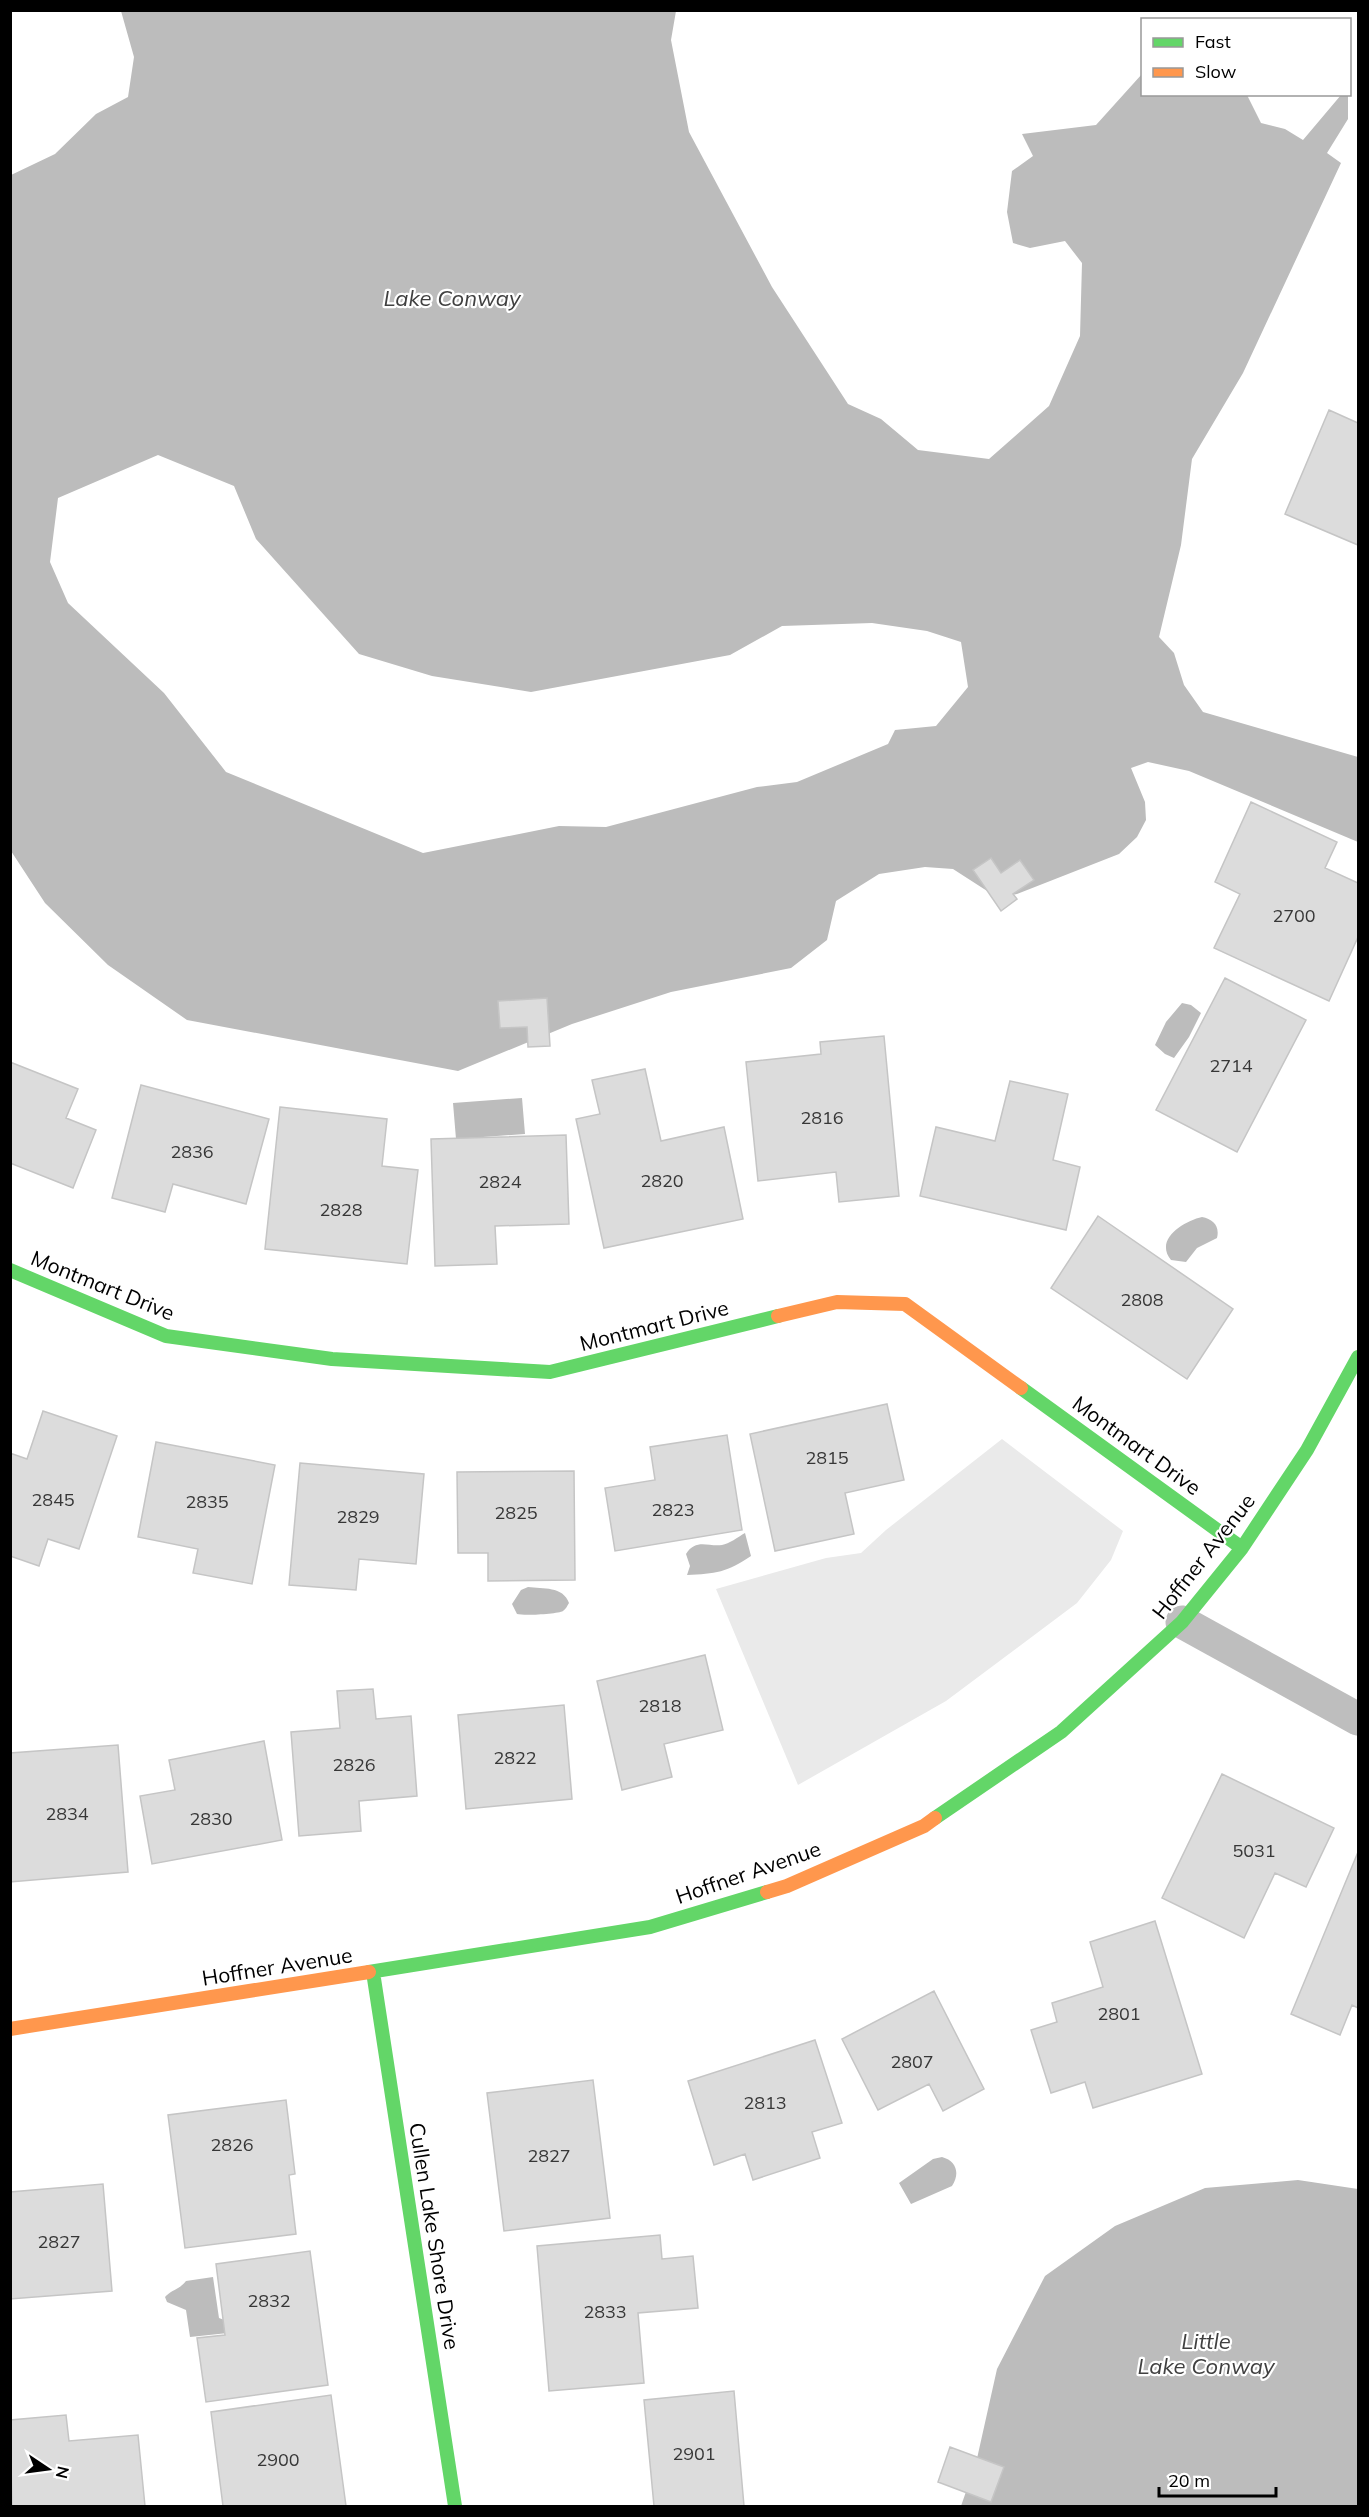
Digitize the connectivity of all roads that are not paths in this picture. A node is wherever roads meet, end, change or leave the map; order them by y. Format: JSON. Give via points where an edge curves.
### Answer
{"nodes":[{"id":1,"x":10,"y":1270,"type":"edge"},
{"id":2,"x":1359,"y":1356,"type":"edge"},
{"id":3,"x":1242,"y":1548,"type":"junction"},
{"id":4,"x":1182,"y":1622,"type":"junction"},
{"id":5,"x":1359,"y":1719,"type":"edge"},
{"id":6,"x":374,"y":1972,"type":"junction"},
{"id":7,"x":10,"y":2029,"type":"edge"},
{"id":8,"x":455,"y":2506,"type":"edge"}],
"edges":[{"from":1,"to":3,"type":"street","name":"Montmart Drive","via":[[166,1336],[332,1359],[550,1372],[837,1302],[905,1304]]},
{"from":2,"to":3,"type":"street","name":"Hoffner Avenue","via":[[1307,1450]]},
{"from":3,"to":4,"type":"street","name":"Hoffner Avenue"},
{"from":4,"to":5,"type":"street"},
{"from":4,"to":6,"type":"street","name":"Hoffner Avenue","via":[[1061,1732],[924,1826],[797,1881],[650,1927]]},
{"from":6,"to":7,"type":"street","name":"Hoffner Avenue"},
{"from":6,"to":8,"type":"street","name":"Cullen Lake Shore Drive"}]}
